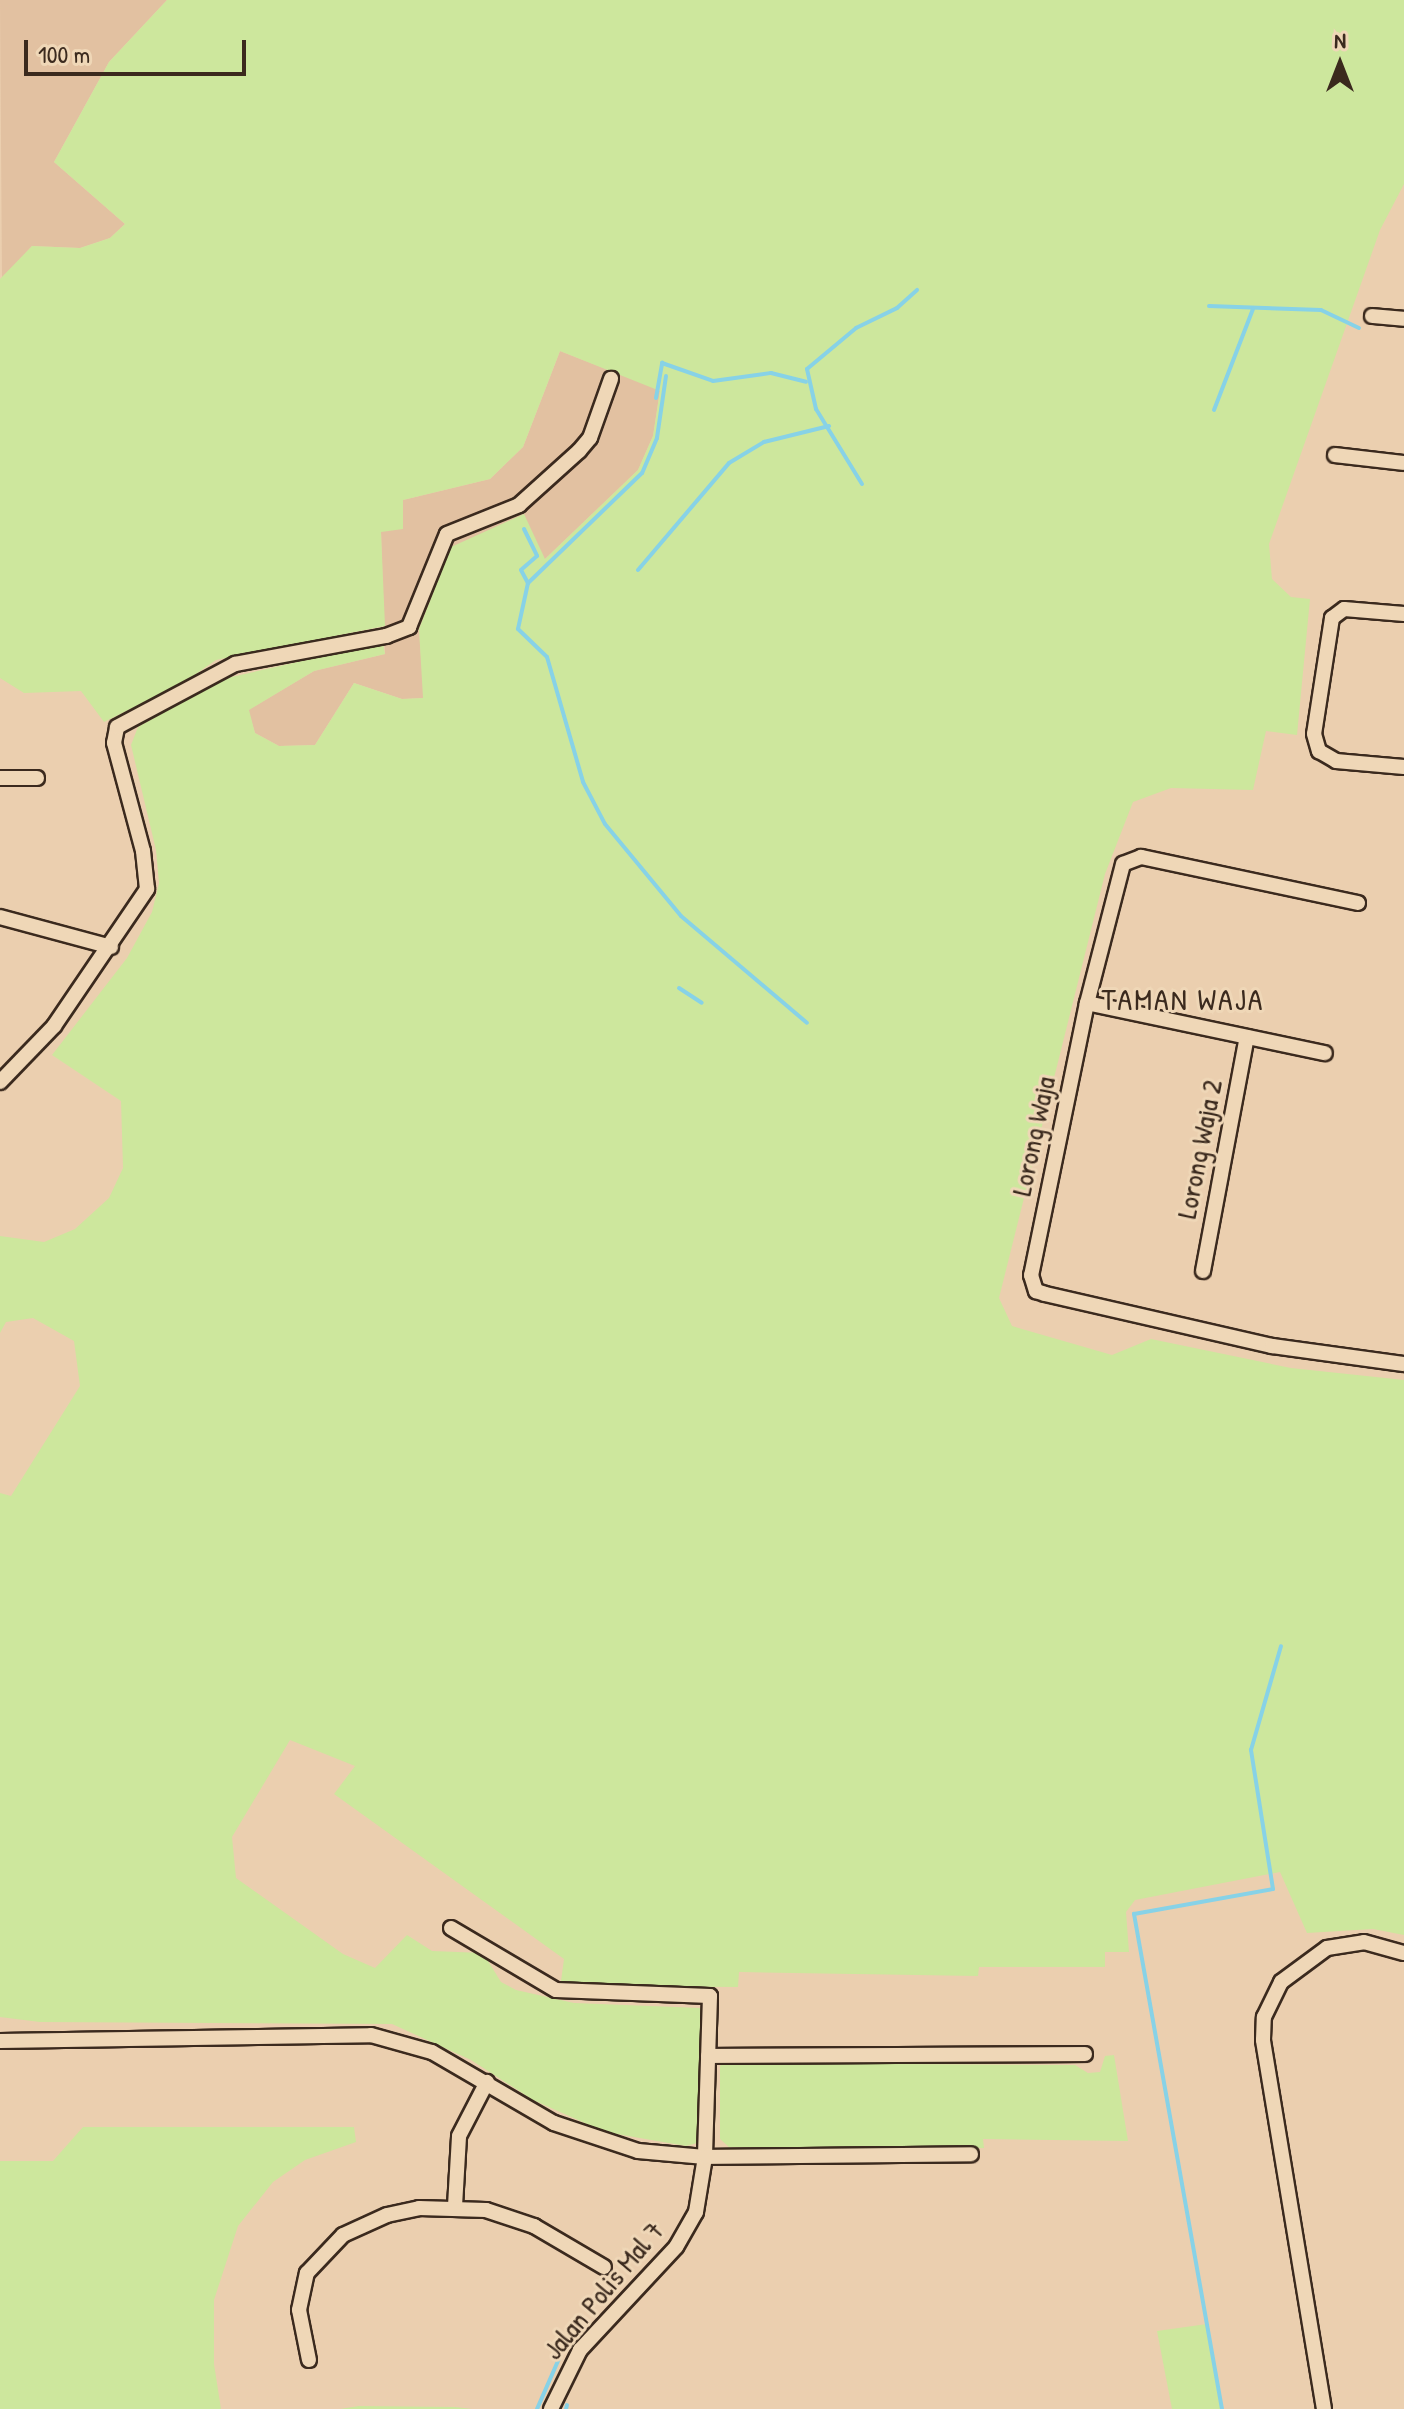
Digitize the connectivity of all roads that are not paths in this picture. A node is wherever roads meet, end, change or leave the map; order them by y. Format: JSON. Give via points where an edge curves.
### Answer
{"nodes":[{"id":1,"x":1372,"y":316,"type":"dead end"},
{"id":2,"x":1404,"y":319,"type":"edge"},
{"id":3,"x":611,"y":379,"type":"dead end"},
{"id":4,"x":1335,"y":455,"type":"dead end"},
{"id":5,"x":1404,"y":463,"type":"edge"},
{"id":6,"x":1404,"y":614,"type":"edge"},
{"id":7,"x":1397,"y":768,"type":"edge"},
{"id":8,"x":1404,"y":776,"type":"edge"},
{"id":9,"x":0,"y":778,"type":"edge"},
{"id":10,"x":37,"y":778,"type":"dead end"},
{"id":11,"x":1358,"y":903,"type":"dead end"},
{"id":12,"x":0,"y":917,"type":"edge"},
{"id":13,"x":111,"y":947,"type":"junction"},
{"id":14,"x":1087,"y":1003,"type":"junction"},
{"id":15,"x":1247,"y":1037,"type":"junction"},
{"id":16,"x":1325,"y":1053,"type":"dead end"},
{"id":17,"x":0,"y":1082,"type":"edge"},
{"id":18,"x":1203,"y":1271,"type":"dead end"},
{"id":19,"x":1404,"y":1364,"type":"edge"},
{"id":20,"x":451,"y":1928,"type":"dead end"},
{"id":21,"x":1404,"y":1953,"type":"edge"},
{"id":22,"x":0,"y":2041,"type":"edge"},
{"id":23,"x":1085,"y":2054,"type":"dead end"},
{"id":24,"x":708,"y":2056,"type":"junction"},
{"id":25,"x":487,"y":2082,"type":"junction"},
{"id":26,"x":971,"y":2154,"type":"dead end"},
{"id":27,"x":705,"y":2157,"type":"junction"},
{"id":28,"x":455,"y":2206,"type":"junction"},
{"id":29,"x":604,"y":2267,"type":"dead end"},
{"id":30,"x":309,"y":2360,"type":"dead end"},
{"id":31,"x":551,"y":2409,"type":"edge"},
{"id":32,"x":1324,"y":2409,"type":"edge"}],
"edges":[{"from":1,"to":2,"type":"street"},
{"from":3,"to":13,"type":"street","via":[[590,438],[579,451],[519,505],[447,534],[409,627],[386,636],[235,664],[117,727],[114,743],[143,851],[147,889]]},
{"from":4,"to":5,"type":"street"},
{"from":6,"to":7,"type":"street","via":[[1344,609],[1332,618],[1314,734],[1326,757]]},
{"from":7,"to":8,"type":"street"},
{"from":9,"to":10,"type":"street"},
{"from":11,"to":14,"type":"street","name":"Lorong Waja","via":[[1131,859],[1117,871]]},
{"from":12,"to":13,"type":"street"},
{"from":13,"to":17,"type":"street","via":[[45,1037]]},
{"from":14,"to":15,"type":"street"},
{"from":14,"to":19,"type":"street","name":"Lorong Waja","via":[[1032,1266],[1036,1291],[1272,1346]]},
{"from":15,"to":16,"type":"street"},
{"from":15,"to":18,"type":"street","name":"Lorong Waja 2"},
{"from":20,"to":24,"type":"street","name":"Jalan Polis Mal 7","via":[[556,1990],[710,1996]]},
{"from":21,"to":32,"type":"street","via":[[1364,1942],[1327,1948],[1281,1982],[1264,2017],[1263,2040]]},
{"from":22,"to":25,"type":"street","via":[[371,2035],[432,2052]]},
{"from":23,"to":24,"type":"street"},
{"from":24,"to":27,"type":"street","name":"Jalan Polis Mal 7"},
{"from":25,"to":27,"type":"street","via":[[554,2123],[595,2140],[638,2151]]},
{"from":25,"to":28,"type":"street","via":[[459,2136]]},
{"from":26,"to":27,"type":"street"},
{"from":27,"to":31,"type":"street","name":"Jalan Polis Mal 7","via":[[701,2192],[687,2230],[580,2350]]},
{"from":28,"to":29,"type":"street","via":[[515,2218]]},
{"from":28,"to":30,"type":"street","via":[[387,2215],[343,2235],[325,2251],[307,2273],[300,2298],[300,2329]]}]}
